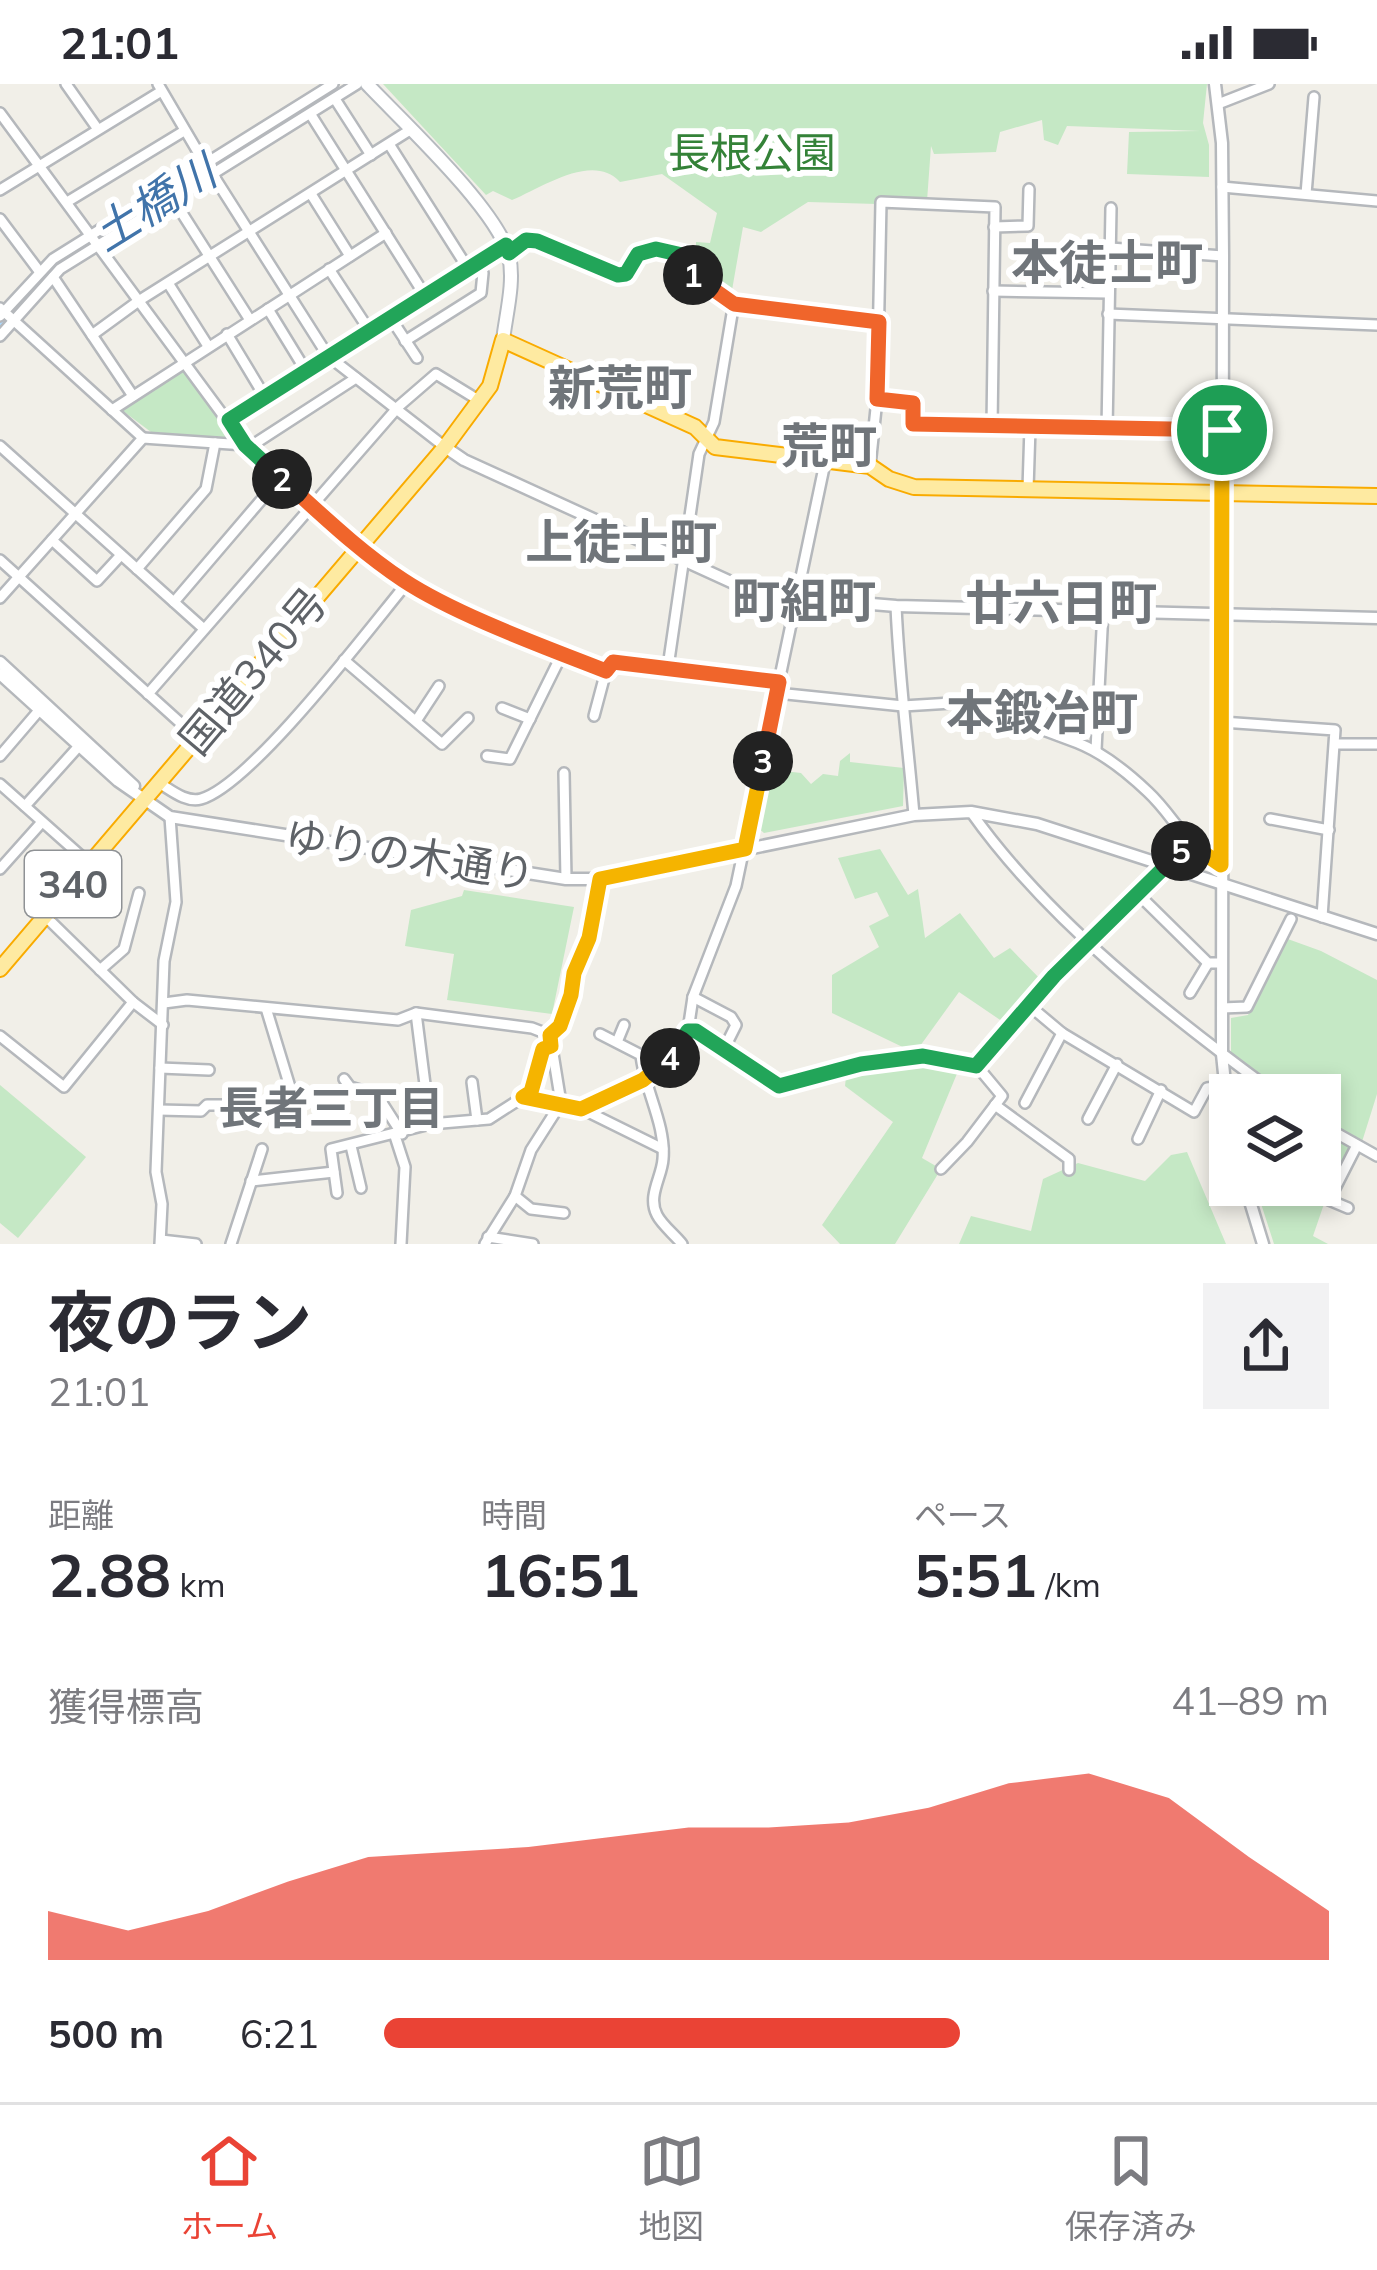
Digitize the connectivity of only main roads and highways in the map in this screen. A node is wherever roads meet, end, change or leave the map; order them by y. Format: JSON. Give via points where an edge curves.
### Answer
{"nodes":[{"id":1,"x":367,"y":84,"type":"edge"},
{"id":2,"x":503,"y":340,"type":"junction"},
{"id":3,"x":1377,"y":496,"type":"edge"},
{"id":4,"x":0,"y":969,"type":"edge"}],
"edges":[{"from":1,"to":2,"type":"main road","via":[[507,249]]},
{"from":2,"to":3,"type":"highway","via":[[695,427],[715,447],[870,466],[914,487]]},
{"from":2,"to":4,"type":"highway","name":"国道340号","number":"340","via":[[495,374],[445,447]]}]}
